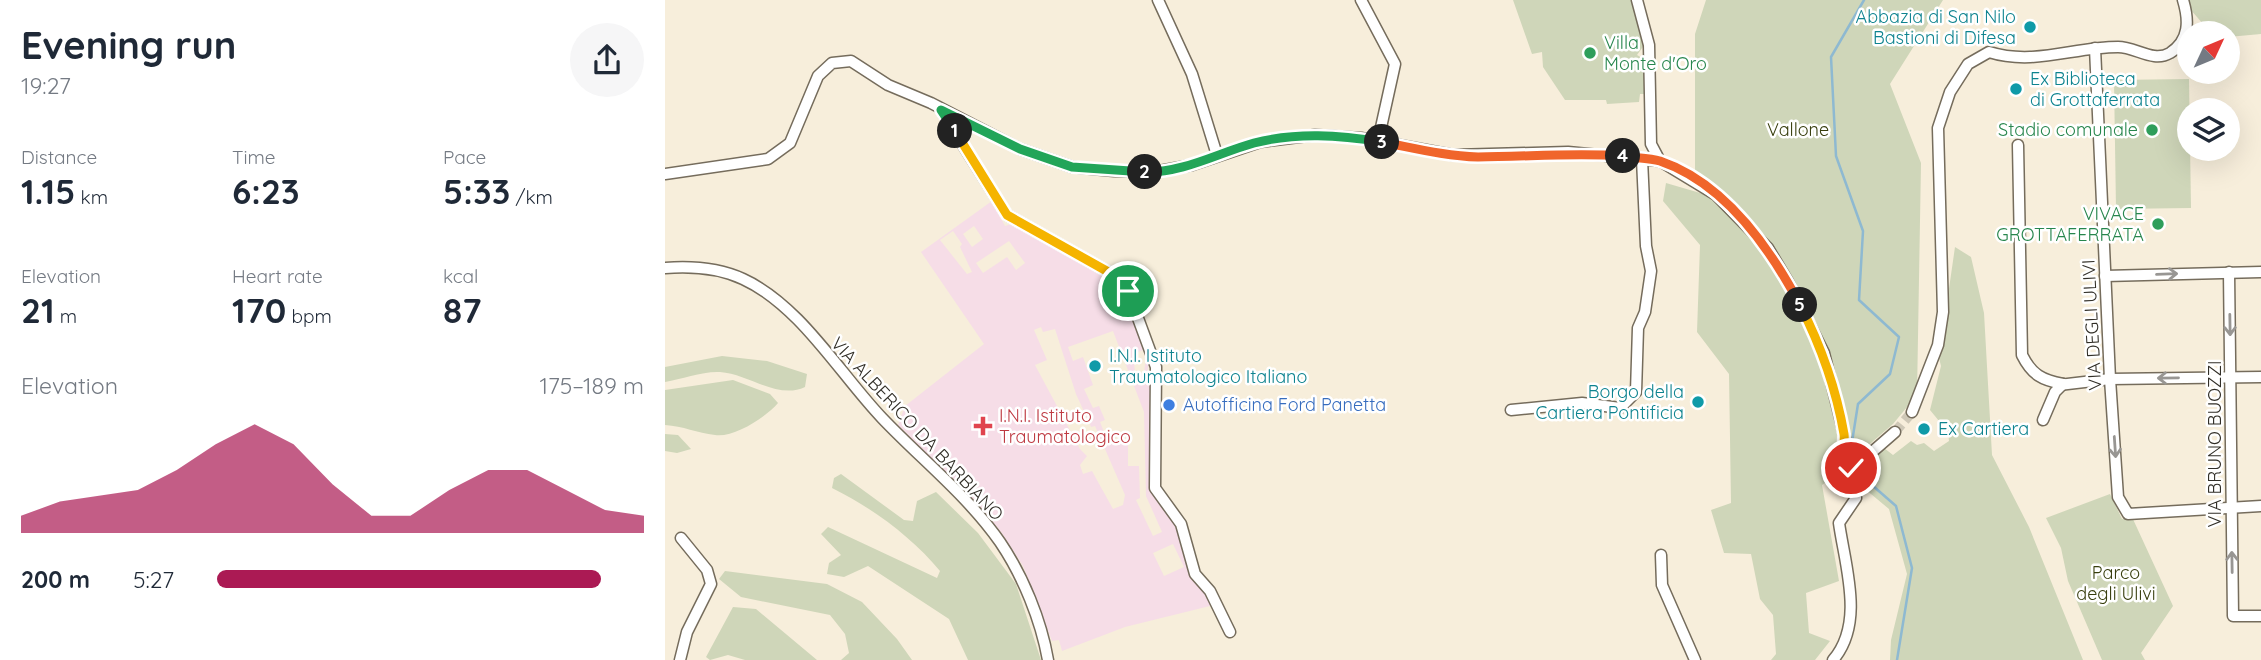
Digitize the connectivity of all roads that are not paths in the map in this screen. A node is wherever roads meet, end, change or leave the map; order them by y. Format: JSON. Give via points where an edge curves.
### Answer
{"nodes":[{"id":1,"x":1158,"y":0,"type":"edge"},
{"id":2,"x":1360,"y":0,"type":"edge"},
{"id":3,"x":1637,"y":0,"type":"edge"},
{"id":4,"x":2183,"y":0,"type":"edge"},
{"id":5,"x":2095,"y":48,"type":"junction"},
{"id":6,"x":941,"y":110,"type":"junction"},
{"id":7,"x":1378,"y":141,"type":"junction"},
{"id":8,"x":2018,"y":145,"type":"dead end"},
{"id":9,"x":1217,"y":155,"type":"junction"},
{"id":10,"x":1642,"y":159,"type":"junction"},
{"id":11,"x":1660,"y":161,"type":"junction"},
{"id":12,"x":665,"y":174,"type":"edge"},
{"id":13,"x":665,"y":268,"type":"edge"},
{"id":14,"x":2229,"y":272,"type":"junction"},
{"id":15,"x":2261,"y":272,"type":"edge"},
{"id":16,"x":2105,"y":276,"type":"junction"},
{"id":17,"x":2231,"y":377,"type":"junction"},
{"id":18,"x":2261,"y":377,"type":"edge"},
{"id":19,"x":2110,"y":379,"type":"junction"},
{"id":20,"x":2060,"y":385,"type":"junction"},
{"id":21,"x":1511,"y":410,"type":"dead end"},
{"id":22,"x":1912,"y":412,"type":"tunnel mouth"},
{"id":23,"x":2043,"y":420,"type":"dead end"},
{"id":24,"x":1895,"y":432,"type":"tunnel mouth"},
{"id":25,"x":1846,"y":468,"type":"junction"},
{"id":26,"x":2261,"y":506,"type":"edge"},
{"id":27,"x":2231,"y":508,"type":"junction"},
{"id":28,"x":681,"y":538,"type":"dead end"},
{"id":29,"x":1661,"y":555,"type":"dead end"},
{"id":30,"x":2261,"y":616,"type":"edge"},
{"id":31,"x":1230,"y":632,"type":"dead end"},
{"id":32,"x":680,"y":660,"type":"edge"},
{"id":33,"x":1048,"y":660,"type":"edge"},
{"id":34,"x":1695,"y":660,"type":"edge"},
{"id":35,"x":1833,"y":660,"type":"edge"}],
"edges":[{"from":1,"to":9,"type":"street","via":[[1192,74]]},
{"from":2,"to":7,"type":"street","via":[[1395,64]]},
{"from":3,"to":11,"type":"street","via":[[1649,46],[1651,144]]},
{"from":4,"to":5,"type":"street","via":[[2187,32],[2167,55],[2150,57],[2134,49]]},
{"from":5,"to":16,"type":"street","name":"VIA DEGLI ULIVI"},
{"from":5,"to":22,"type":"street","via":[[2025,59],[1989,52],[1968,64],[1950,92],[1938,128],[1943,312],[1938,345]]},
{"from":6,"to":9,"type":"street","via":[[1020,149],[1072,167],[1154,172]]},
{"from":6,"to":12,"type":"street","via":[[888,85],[860,65],[832,63],[818,76],[790,143],[768,159]]},
{"from":6,"to":31,"type":"street","via":[[1007,215],[1112,274],[1128,291],[1156,367],[1155,488],[1181,524],[1192,568],[1215,599]]},
{"from":7,"to":9,"type":"street","via":[[1296,136]]},
{"from":7,"to":10,"type":"street","via":[[1478,157],[1567,152]]},
{"from":8,"to":20,"type":"street","via":[[2022,355],[2042,380]]},
{"from":10,"to":11,"type":"street"},
{"from":10,"to":21,"type":"street","via":[[1651,271],[1638,328],[1636,392],[1620,408],[1582,403]]},
{"from":11,"to":25,"type":"street","via":[[1717,195],[1767,248],[1824,353],[1845,438],[1841,461]]},
{"from":13,"to":33,"type":"street","name":"VIA ALBERICO DA BARBIANO","via":[[706,268],[743,278],[790,313],[881,418],[996,537],[1028,597]]},
{"from":14,"to":15,"type":"street"},
{"from":16,"to":14,"type":"street","one_way":true},
{"from":14,"to":17,"type":"street","name":"VIA BRUNO BUOZZI","one_way":true},
{"from":16,"to":19,"type":"street","name":"VIA DEGLI ULIVI"},
{"from":17,"to":18,"type":"street"},
{"from":17,"to":19,"type":"street","one_way":true},
{"from":17,"to":27,"type":"street","name":"VIA BRUNO BUOZZI"},
{"from":19,"to":20,"type":"street"},
{"from":19,"to":27,"type":"street","name":"VIA DEGLI ULIVI","one_way":true,"via":[[2118,497],[2128,514]]},
{"from":20,"to":23,"type":"street"},
{"from":24,"to":25,"type":"street","via":[[1856,466]]},
{"from":25,"to":35,"type":"street","via":[[1856,498],[1839,523],[1850,632]]},
{"from":26,"to":27,"type":"street"},
{"from":30,"to":27,"type":"street","name":"VIA BRUNO BUOZZI","one_way":true,"via":[[2232,616]]},
{"from":28,"to":32,"type":"street","via":[[707,570],[711,584],[685,637]]},
{"from":29,"to":34,"type":"street","via":[[1662,585]]}]}
